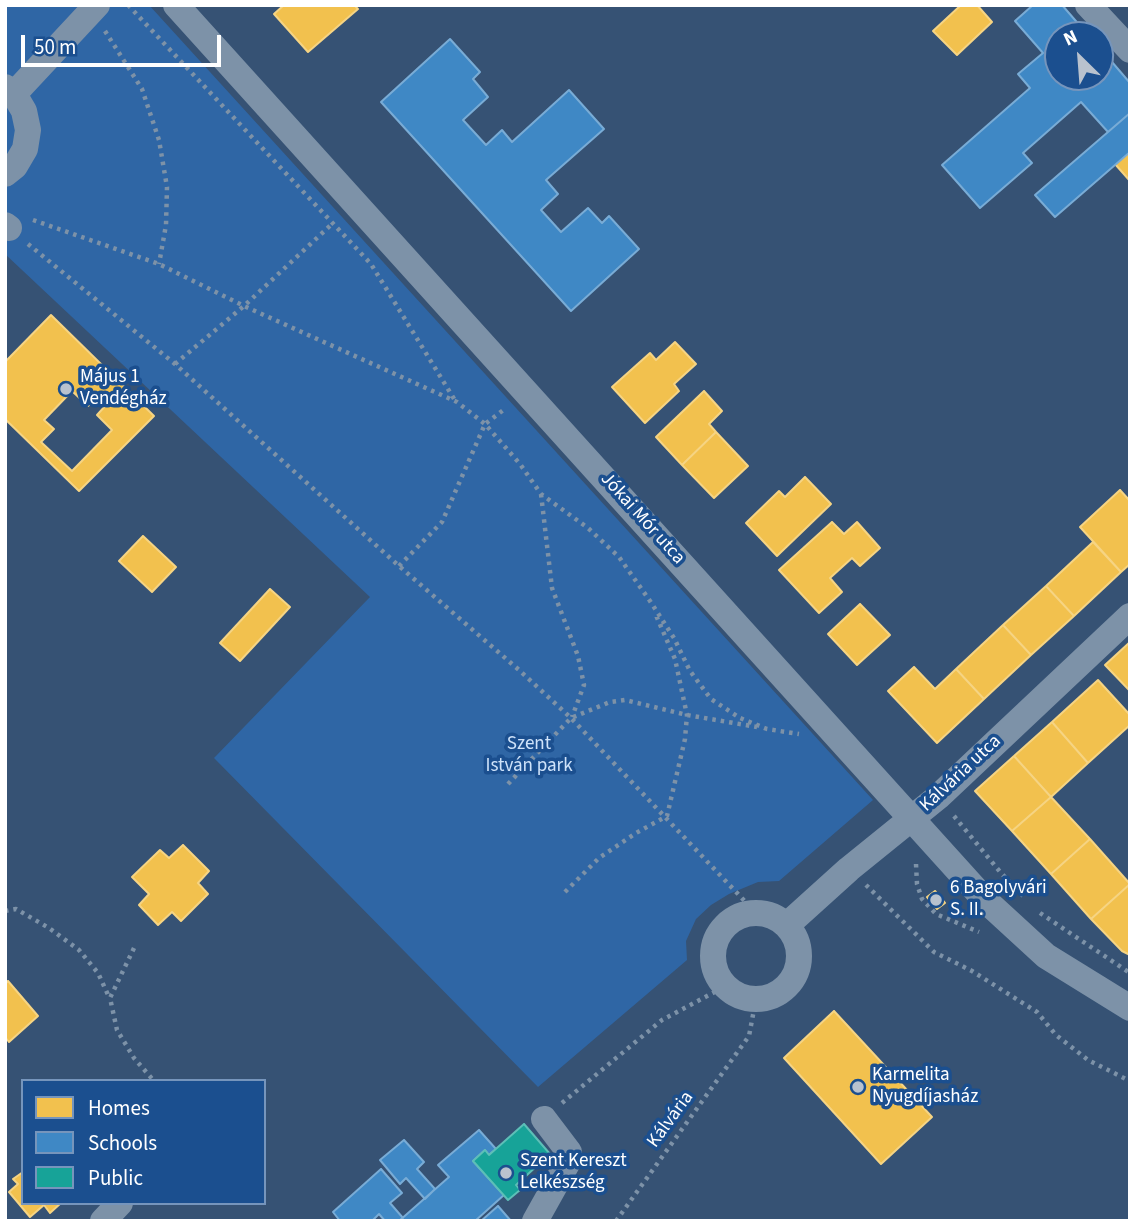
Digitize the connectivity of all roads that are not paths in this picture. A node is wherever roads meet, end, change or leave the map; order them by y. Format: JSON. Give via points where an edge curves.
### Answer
{"nodes":[{"id":1,"x":176,"y":5,"type":"edge"},
{"id":2,"x":1088,"y":5,"type":"edge"},
{"id":3,"x":94,"y":9,"type":"edge"},
{"id":4,"x":1130,"y":50,"type":"edge"},
{"id":5,"x":10,"y":91,"type":"edge"},
{"id":6,"x":5,"y":174,"type":"edge"},
{"id":7,"x":1130,"y":617,"type":"edge"},
{"id":8,"x":913,"y":818,"type":"junction"},
{"id":9,"x":787,"y":925,"type":"junction"},
{"id":10,"x":1130,"y":1008,"type":"edge"},
{"id":11,"x":544,"y":1119,"type":"road end"},
{"id":12,"x":118,"y":1205,"type":"edge"},
{"id":13,"x":103,"y":1221,"type":"edge"},
{"id":14,"x":535,"y":1221,"type":"edge"}],
"edges":[{"from":1,"to":8,"type":"street","name":"Jókai Mór utca"},
{"from":2,"to":4,"type":"street"},
{"from":3,"to":5,"type":"street"},
{"from":5,"to":6,"type":"street","via":[[24,111],[28,130],[25,149]]},
{"from":7,"to":8,"type":"street","name":"Kálvária utca"},
{"from":8,"to":9,"type":"street","name":"Kálvária utca"},
{"from":8,"to":10,"type":"street","name":"Jókai Mór utca","via":[[985,900],[1046,956]]},
{"from":9,"to":9,"type":"street","via":[[800,956],[786,986],[773,996],[756,999],[726,986],[716,972],[713,956],[726,926],[740,916],[756,913]]},
{"from":11,"to":14,"type":"street","via":[[569,1152],[568,1162]]},
{"from":12,"to":13,"type":"street"}]}
